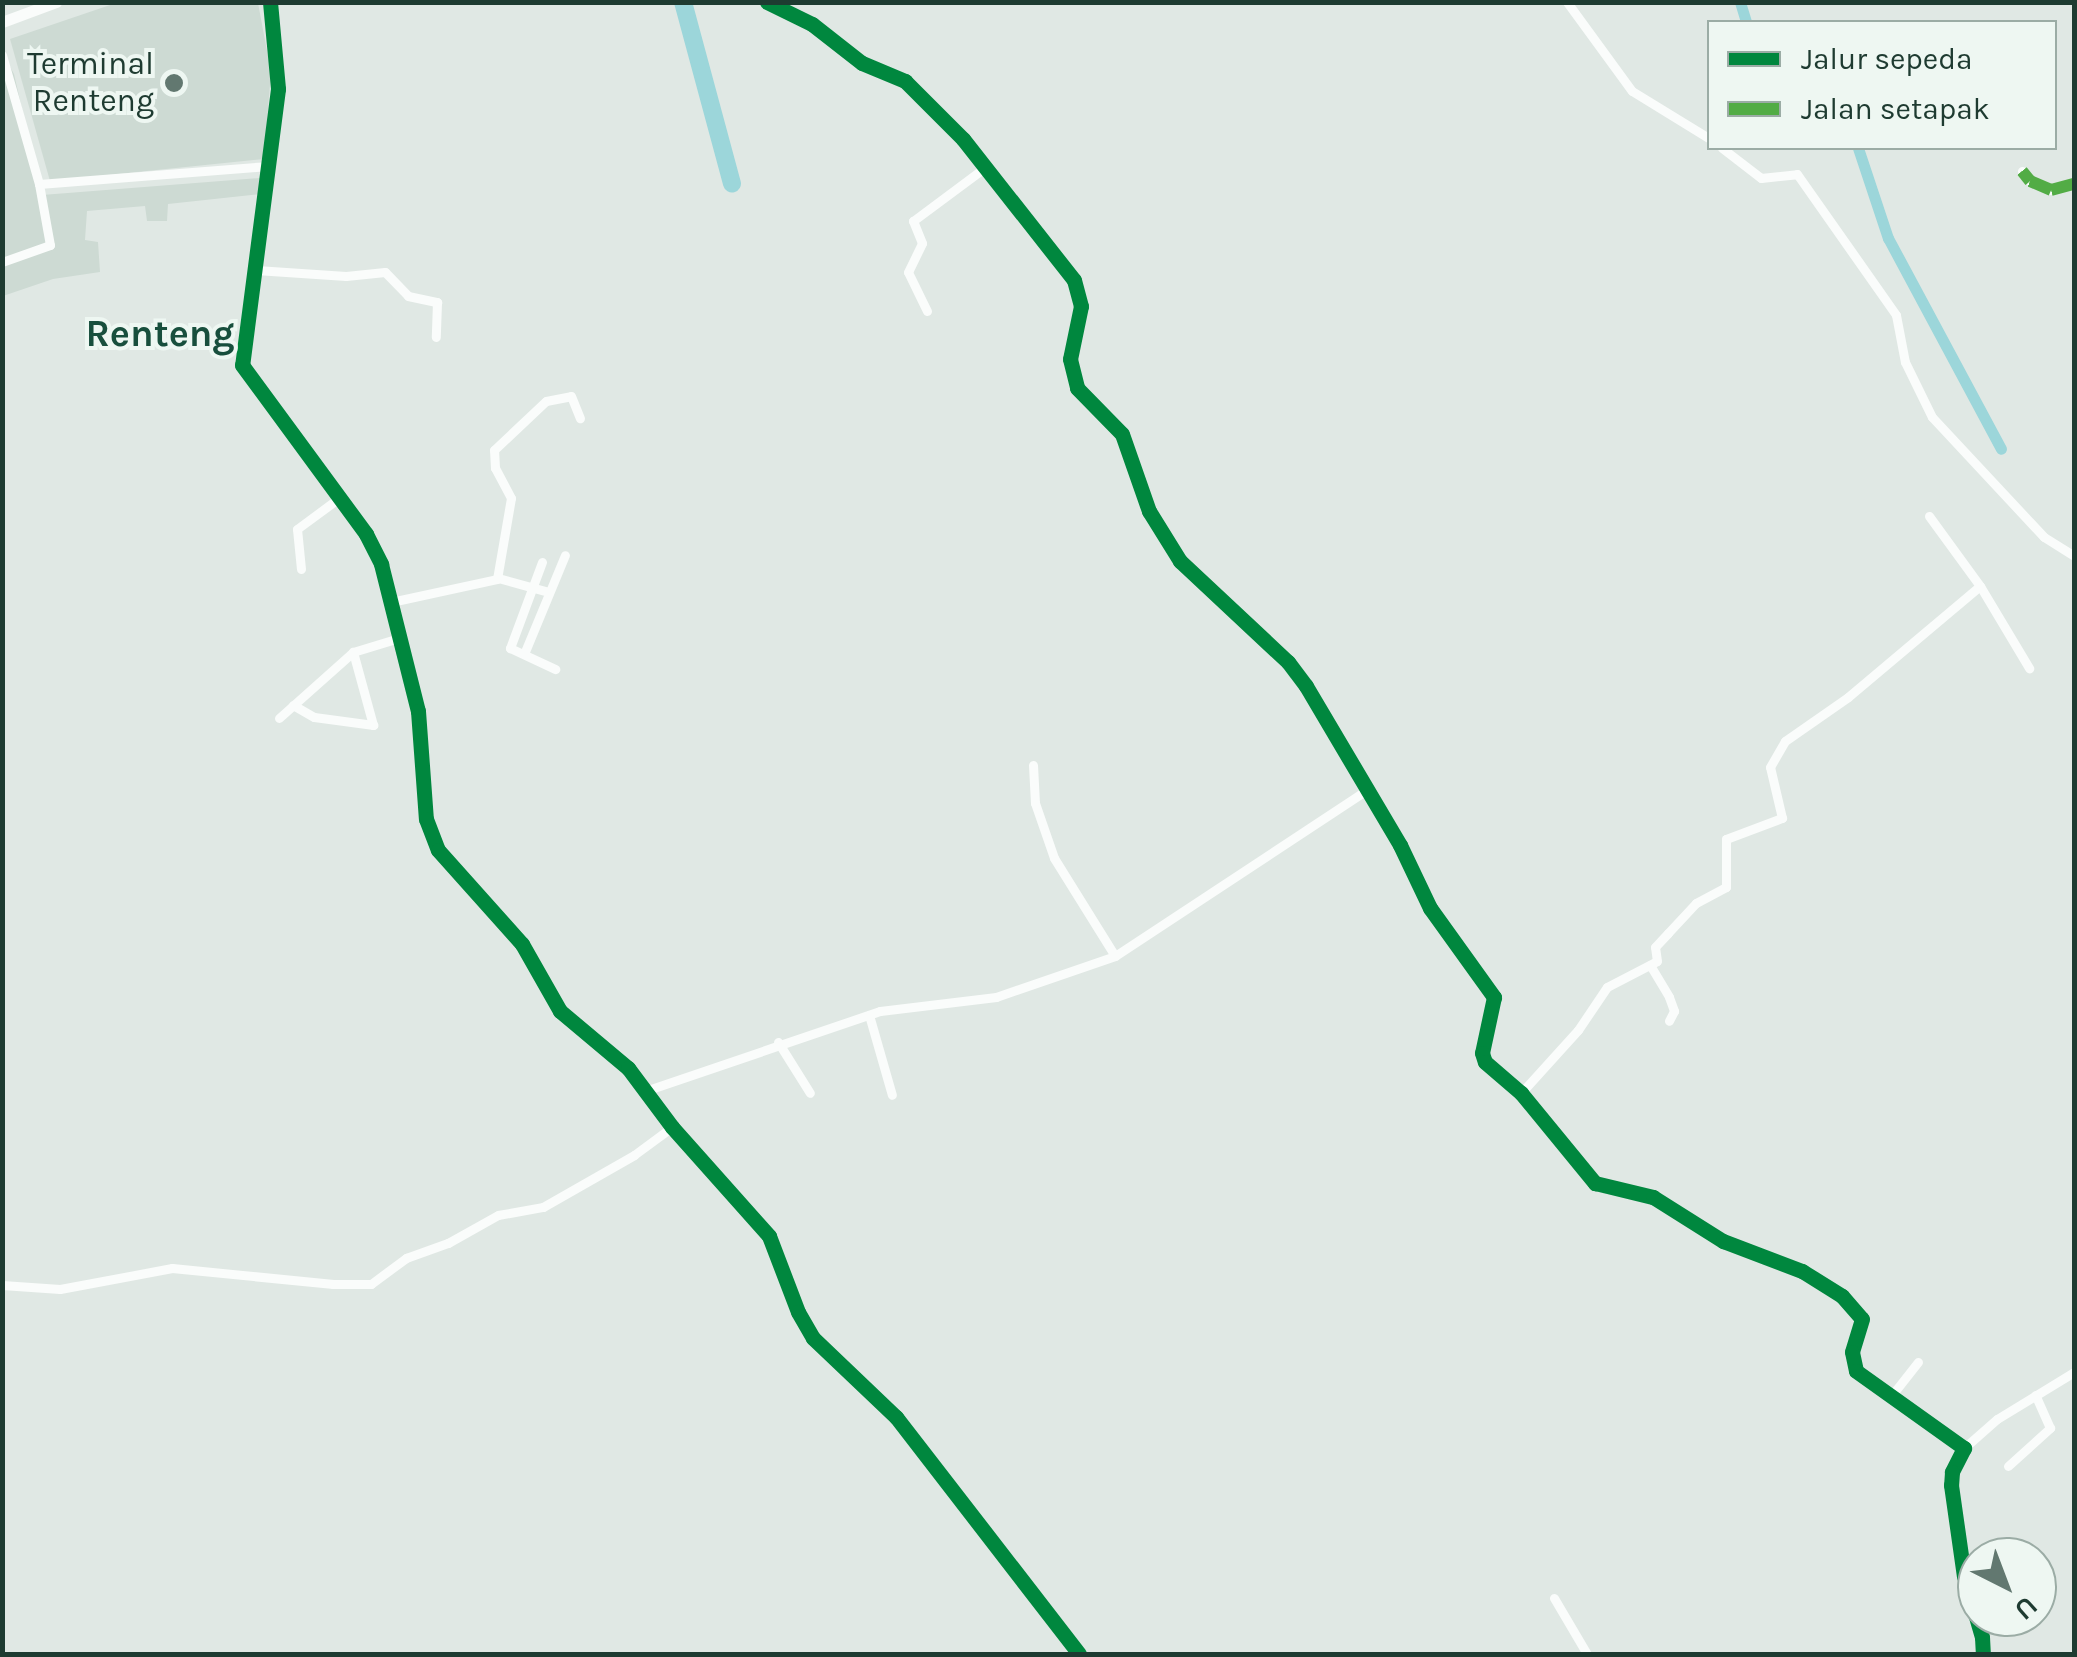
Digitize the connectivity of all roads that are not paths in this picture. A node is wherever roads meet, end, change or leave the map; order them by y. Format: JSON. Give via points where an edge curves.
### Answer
{"nodes":[{"id":1,"x":56,"y":2,"type":"edge"},
{"id":2,"x":270,"y":2,"type":"edge"},
{"id":3,"x":767,"y":2,"type":"edge"},
{"id":4,"x":1567,"y":2,"type":"edge"},
{"id":5,"x":2,"y":22,"type":"edge"},
{"id":6,"x":2,"y":55,"type":"edge"},
{"id":7,"x":1707,"y":137,"type":"edge"},
{"id":8,"x":1725,"y":150,"type":"edge"},
{"id":9,"x":266,"y":166,"type":"junction"},
{"id":10,"x":984,"y":168,"type":"junction"},
{"id":11,"x":2022,"y":171,"type":"dead end"},
{"id":12,"x":39,"y":184,"type":"junction"},
{"id":13,"x":2074,"y":184,"type":"edge"},
{"id":14,"x":2,"y":262,"type":"edge"},
{"id":15,"x":256,"y":270,"type":"junction"},
{"id":16,"x":926,"y":311,"type":"dead end"},
{"id":17,"x":436,"y":337,"type":"dead end"},
{"id":18,"x":580,"y":418,"type":"dead end"},
{"id":19,"x":338,"y":498,"type":"junction"},
{"id":20,"x":1929,"y":516,"type":"dead end"},
{"id":21,"x":565,"y":554,"type":"dead end"},
{"id":22,"x":2074,"y":556,"type":"edge"},
{"id":23,"x":542,"y":562,"type":"dead end"},
{"id":24,"x":302,"y":569,"type":"dead end"},
{"id":25,"x":498,"y":578,"type":"junction"},
{"id":26,"x":1980,"y":586,"type":"junction"},
{"id":27,"x":534,"y":588,"type":"junction"},
{"id":28,"x":549,"y":592,"type":"junction"},
{"id":29,"x":391,"y":602,"type":"junction"},
{"id":30,"x":399,"y":638,"type":"junction"},
{"id":31,"x":353,"y":652,"type":"junction"},
{"id":32,"x":524,"y":654,"type":"junction"},
{"id":33,"x":2028,"y":668,"type":"dead end"},
{"id":34,"x":555,"y":669,"type":"dead end"},
{"id":35,"x":292,"y":705,"type":"junction"},
{"id":36,"x":280,"y":718,"type":"dead end"},
{"id":37,"x":1033,"y":765,"type":"dead end"},
{"id":38,"x":1367,"y":790,"type":"junction"},
{"id":39,"x":1115,"y":956,"type":"junction"},
{"id":40,"x":1650,"y":965,"type":"junction"},
{"id":41,"x":869,"y":1014,"type":"junction"},
{"id":42,"x":1669,"y":1021,"type":"dead end"},
{"id":43,"x":778,"y":1042,"type":"junction"},
{"id":44,"x":646,"y":1091,"type":"junction"},
{"id":45,"x":810,"y":1093,"type":"dead end"},
{"id":46,"x":1521,"y":1094,"type":"junction"},
{"id":47,"x":892,"y":1096,"type":"dead end"},
{"id":48,"x":672,"y":1127,"type":"junction"},
{"id":49,"x":2,"y":1286,"type":"edge"},
{"id":50,"x":1918,"y":1362,"type":"dead end"},
{"id":51,"x":2074,"y":1372,"type":"edge"},
{"id":52,"x":1892,"y":1395,"type":"junction"},
{"id":53,"x":2036,"y":1396,"type":"junction"},
{"id":54,"x":1964,"y":1448,"type":"junction"},
{"id":55,"x":2008,"y":1466,"type":"dead end"},
{"id":56,"x":1554,"y":1598,"type":"dead end"},
{"id":57,"x":1079,"y":1654,"type":"edge"},
{"id":58,"x":1587,"y":1654,"type":"edge"},
{"id":59,"x":1982,"y":1654,"type":"edge"}],
"edges":[{"from":1,"to":5,"type":"street"},
{"from":2,"to":9,"type":"street","via":[[278,89]]},
{"from":3,"to":10,"type":"street","via":[[812,24],[862,62],[898,74]]},
{"from":4,"to":7,"type":"street","via":[[1632,91]]},
{"from":6,"to":12,"type":"street"},
{"from":8,"to":22,"type":"street","via":[[1761,178],[1797,174],[1896,315],[1905,362],[1932,417],[2044,537]]},
{"from":9,"to":12,"type":"street"},
{"from":9,"to":15,"type":"street"},
{"from":10,"to":16,"type":"street","via":[[912,222],[922,243],[908,272]]},
{"from":10,"to":38,"type":"street","via":[[1074,280],[1080,306],[1072,374],[1122,434],[1156,524],[1189,572],[1298,674]]},
{"from":11,"to":13,"type":"street","via":[[2051,190]]},
{"from":12,"to":14,"type":"street","via":[[50,248]]},
{"from":15,"to":17,"type":"street","via":[[386,272],[408,296],[436,301]]},
{"from":15,"to":19,"type":"street","via":[[243,370]]},
{"from":18,"to":25,"type":"street","via":[[571,396],[546,401],[494,450],[495,468],[511,498]]},
{"from":19,"to":24,"type":"street","via":[[296,528]]},
{"from":19,"to":29,"type":"street","via":[[374,550]]},
{"from":20,"to":26,"type":"street"},
{"from":21,"to":28,"type":"street"},
{"from":23,"to":27,"type":"street"},
{"from":25,"to":27,"type":"street"},
{"from":25,"to":29,"type":"street"},
{"from":26,"to":33,"type":"street"},
{"from":26,"to":40,"type":"street","via":[[1785,741],[1770,767],[1782,818],[1726,839],[1729,882],[1682,918],[1655,947],[1658,960]]},
{"from":27,"to":28,"type":"street"},
{"from":27,"to":32,"type":"street","via":[[510,648]]},
{"from":28,"to":32,"type":"street"},
{"from":29,"to":30,"type":"street"},
{"from":30,"to":31,"type":"street"},
{"from":30,"to":44,"type":"street","via":[[423,741],[426,819],[438,850],[522,944],[560,1011],[616,1056]]},
{"from":31,"to":35,"type":"street"},
{"from":31,"to":35,"type":"street","via":[[372,725],[314,717]]},
{"from":32,"to":34,"type":"street"},
{"from":35,"to":36,"type":"street"},
{"from":37,"to":39,"type":"street","via":[[1035,803],[1054,858]]},
{"from":38,"to":39,"type":"street"},
{"from":38,"to":46,"type":"street","via":[[1430,908],[1492,995],[1482,1058]]},
{"from":39,"to":41,"type":"street","via":[[996,997]]},
{"from":40,"to":42,"type":"street","via":[[1674,1011]]},
{"from":40,"to":46,"type":"street","via":[[1608,987]]},
{"from":41,"to":43,"type":"street"},
{"from":41,"to":47,"type":"street"},
{"from":43,"to":44,"type":"street"},
{"from":43,"to":45,"type":"street"},
{"from":44,"to":48,"type":"street"},
{"from":46,"to":52,"type":"street","via":[[1595,1183],[1653,1197],[1724,1241],[1811,1275],[1842,1296],[1862,1319],[1853,1366]]},
{"from":48,"to":49,"type":"street","via":[[543,1207],[498,1215],[406,1258],[371,1284],[172,1268],[78,1287]]},
{"from":48,"to":57,"type":"street","via":[[769,1236],[813,1338],[896,1417]]},
{"from":50,"to":52,"type":"street"},
{"from":51,"to":53,"type":"street"},
{"from":52,"to":54,"type":"street"},
{"from":53,"to":54,"type":"street"},
{"from":53,"to":55,"type":"street","via":[[2050,1428]]},
{"from":54,"to":59,"type":"street","via":[[1952,1485]]},
{"from":56,"to":58,"type":"street"}]}
